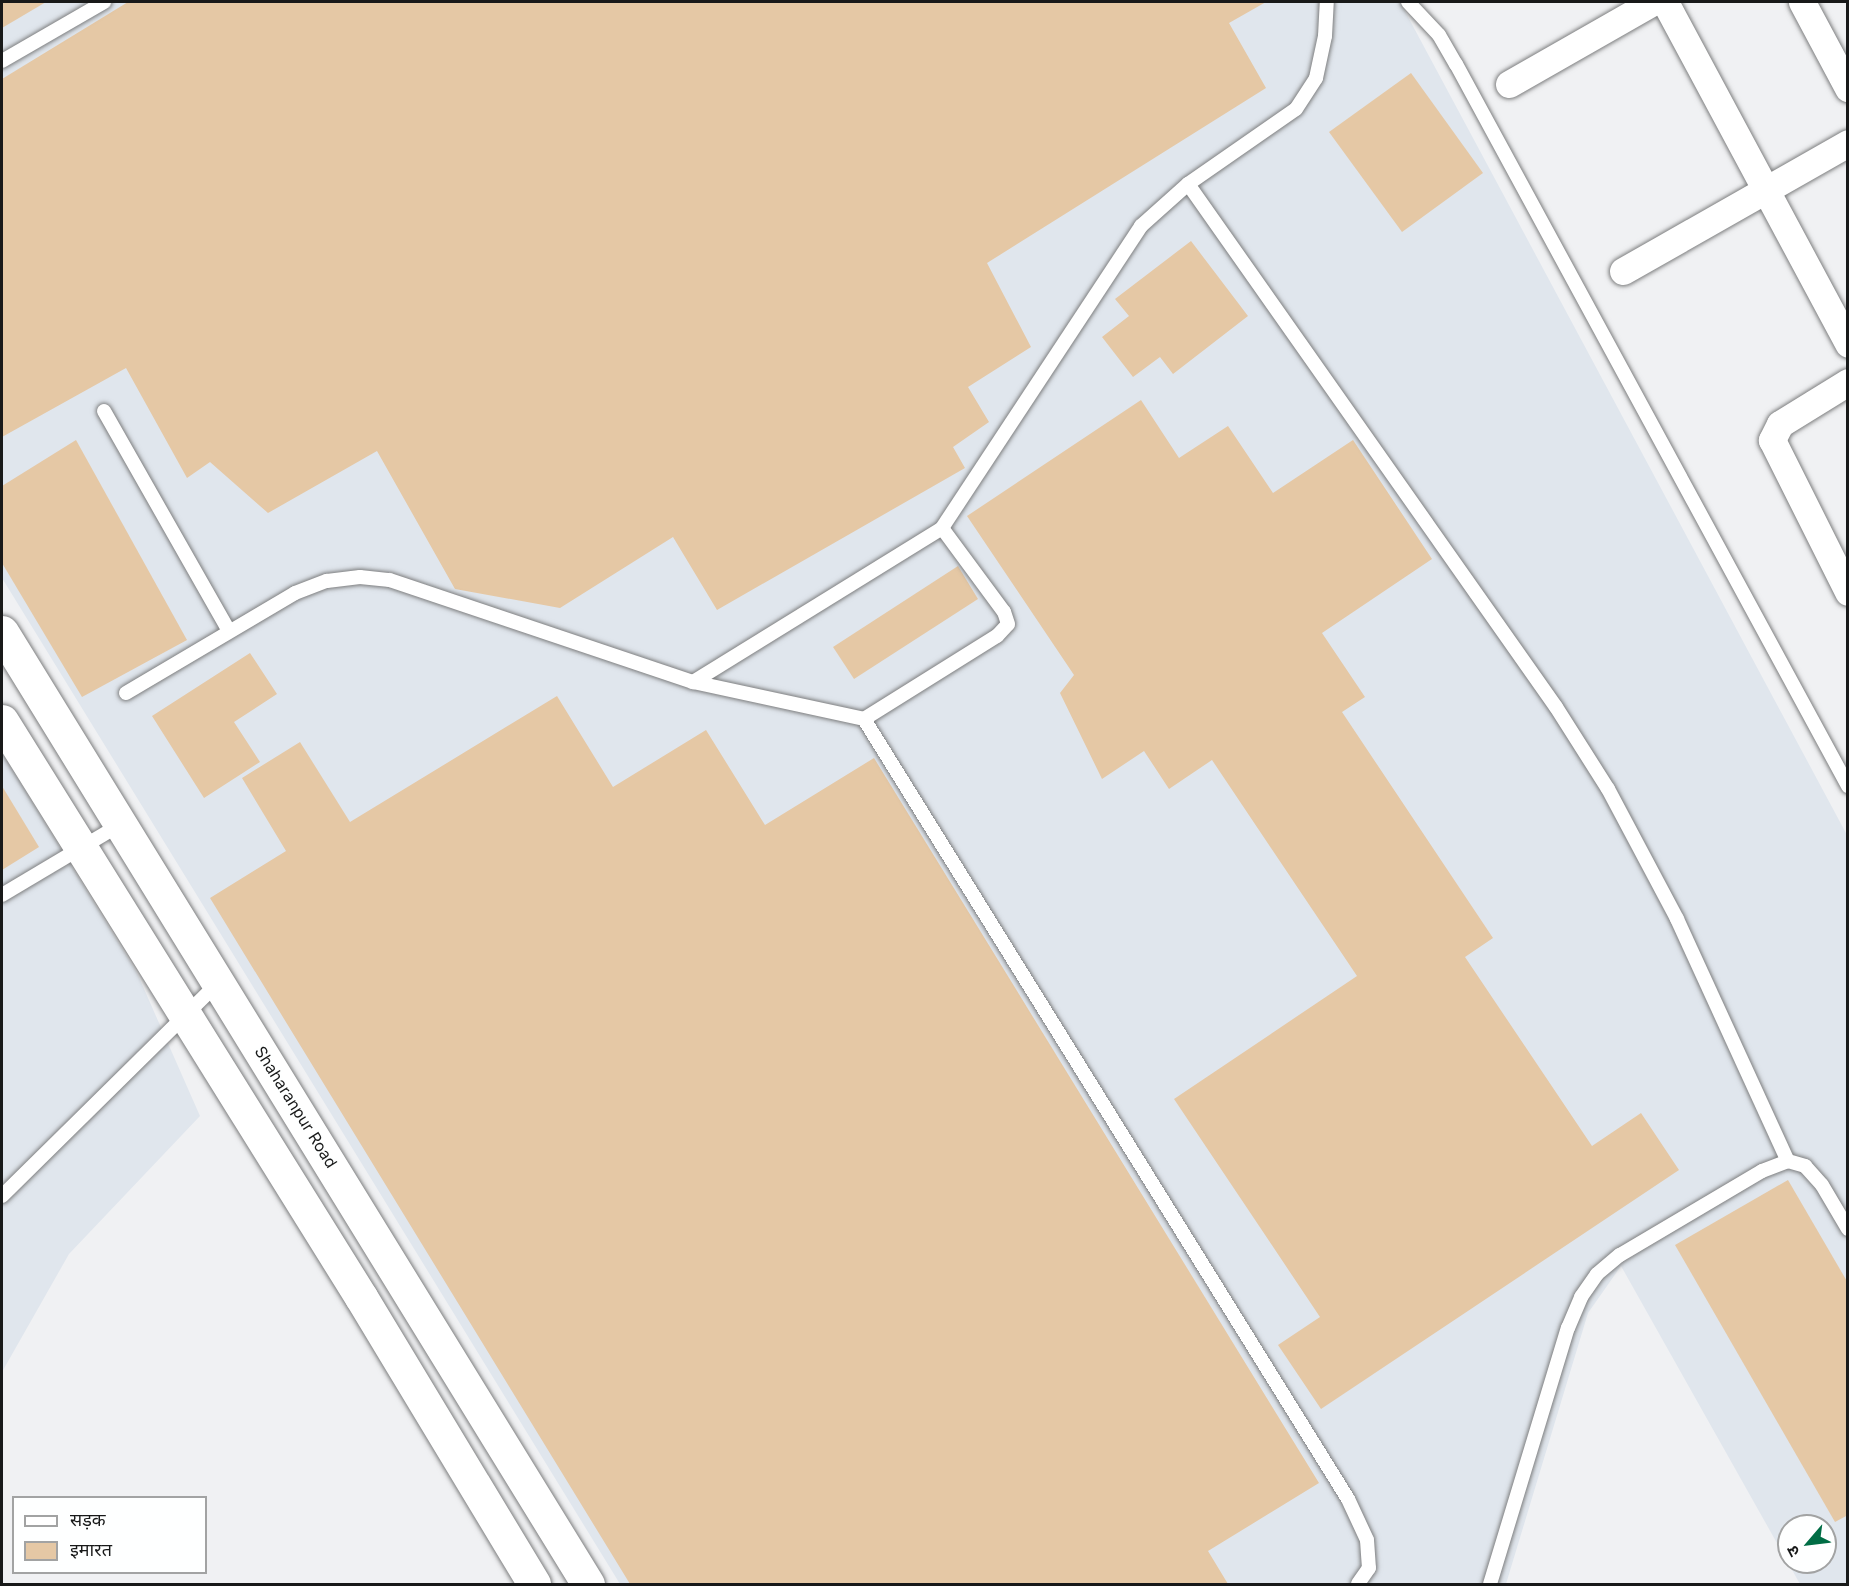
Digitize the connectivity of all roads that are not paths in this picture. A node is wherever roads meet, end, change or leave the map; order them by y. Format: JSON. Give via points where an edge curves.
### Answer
{"nodes":[{"id":1,"x":104,"y":2,"type":"edge"},
{"id":2,"x":1328,"y":2,"type":"edge"},
{"id":3,"x":1408,"y":2,"type":"edge"},
{"id":4,"x":1653,"y":2,"type":"edge"},
{"id":5,"x":1665,"y":2,"type":"edge"},
{"id":6,"x":1802,"y":2,"type":"edge"},
{"id":7,"x":2,"y":61,"type":"edge"},
{"id":8,"x":1509,"y":84,"type":"dead end"},
{"id":9,"x":1848,"y":88,"type":"edge"},
{"id":10,"x":1848,"y":143,"type":"edge"},
{"id":11,"x":1188,"y":184,"type":"junction"},
{"id":12,"x":1765,"y":191,"type":"junction"},
{"id":13,"x":1623,"y":271,"type":"dead end"},
{"id":14,"x":1848,"y":344,"type":"edge"},
{"id":15,"x":1848,"y":382,"type":"edge"},
{"id":16,"x":104,"y":411,"type":"dead end"},
{"id":17,"x":942,"y":528,"type":"junction"},
{"id":18,"x":1848,"y":592,"type":"edge"},
{"id":19,"x":228,"y":631,"type":"junction"},
{"id":20,"x":2,"y":632,"type":"edge"},
{"id":21,"x":693,"y":682,"type":"junction"},
{"id":22,"x":126,"y":693,"type":"dead end"},
{"id":23,"x":864,"y":719,"type":"junction"},
{"id":24,"x":2,"y":722,"type":"edge"},
{"id":25,"x":1848,"y":786,"type":"edge"},
{"id":26,"x":121,"y":824,"type":"junction"},
{"id":27,"x":80,"y":848,"type":"junction"},
{"id":28,"x":2,"y":896,"type":"edge"},
{"id":29,"x":219,"y":982,"type":"junction"},
{"id":30,"x":185,"y":1016,"type":"junction"},
{"id":31,"x":1788,"y":1161,"type":"junction"},
{"id":32,"x":2,"y":1196,"type":"edge"},
{"id":33,"x":1848,"y":1229,"type":"edge"},
{"id":34,"x":534,"y":1584,"type":"edge"},
{"id":35,"x":588,"y":1584,"type":"edge"},
{"id":36,"x":1358,"y":1584,"type":"edge"},
{"id":37,"x":1490,"y":1584,"type":"edge"}],
"edges":[{"from":1,"to":7,"type":"lane"},
{"from":2,"to":11,"type":"lane","via":[[1316,78],[1296,109]]},
{"from":3,"to":25,"type":"lane","via":[[1438,35],[1455,64]]},
{"from":4,"to":8,"type":"street"},
{"from":5,"to":12,"type":"street"},
{"from":6,"to":9,"type":"street"},
{"from":10,"to":12,"type":"street"},
{"from":11,"to":17,"type":"lane","via":[[1141,226]]},
{"from":11,"to":31,"type":"lane","via":[[1556,707],[1608,789],[1677,920]]},
{"from":12,"to":13,"type":"street"},
{"from":12,"to":14,"type":"street"},
{"from":15,"to":18,"type":"street","via":[[1780,424],[1772,440]]},
{"from":16,"to":19,"type":"lane"},
{"from":17,"to":21,"type":"lane"},
{"from":17,"to":23,"type":"lane","via":[[1004,612],[1008,624],[997,636]]},
{"from":19,"to":21,"type":"lane","via":[[295,593],[327,581],[360,577],[390,580]]},
{"from":19,"to":22,"type":"lane"},
{"from":20,"to":26,"type":"main road","name":"Shaharanpur Road"},
{"from":21,"to":23,"type":"lane"},
{"from":23,"to":36,"type":"lane","via":[[1348,1500],[1367,1540],[1369,1568]]},
{"from":24,"to":27,"type":"main road"},
{"from":26,"to":27,"type":"lane"},
{"from":26,"to":29,"type":"main road","name":"Shaharanpur Road"},
{"from":27,"to":28,"type":"lane"},
{"from":27,"to":30,"type":"main road"},
{"from":29,"to":30,"type":"lane"},
{"from":29,"to":35,"type":"main road","name":"Shaharanpur Road"},
{"from":30,"to":32,"type":"lane"},
{"from":30,"to":34,"type":"main road"},
{"from":31,"to":33,"type":"lane","via":[[1805,1166],[1822,1185]]},
{"from":31,"to":37,"type":"lane","via":[[1762,1171],[1620,1255],[1597,1274],[1581,1297]]}]}
